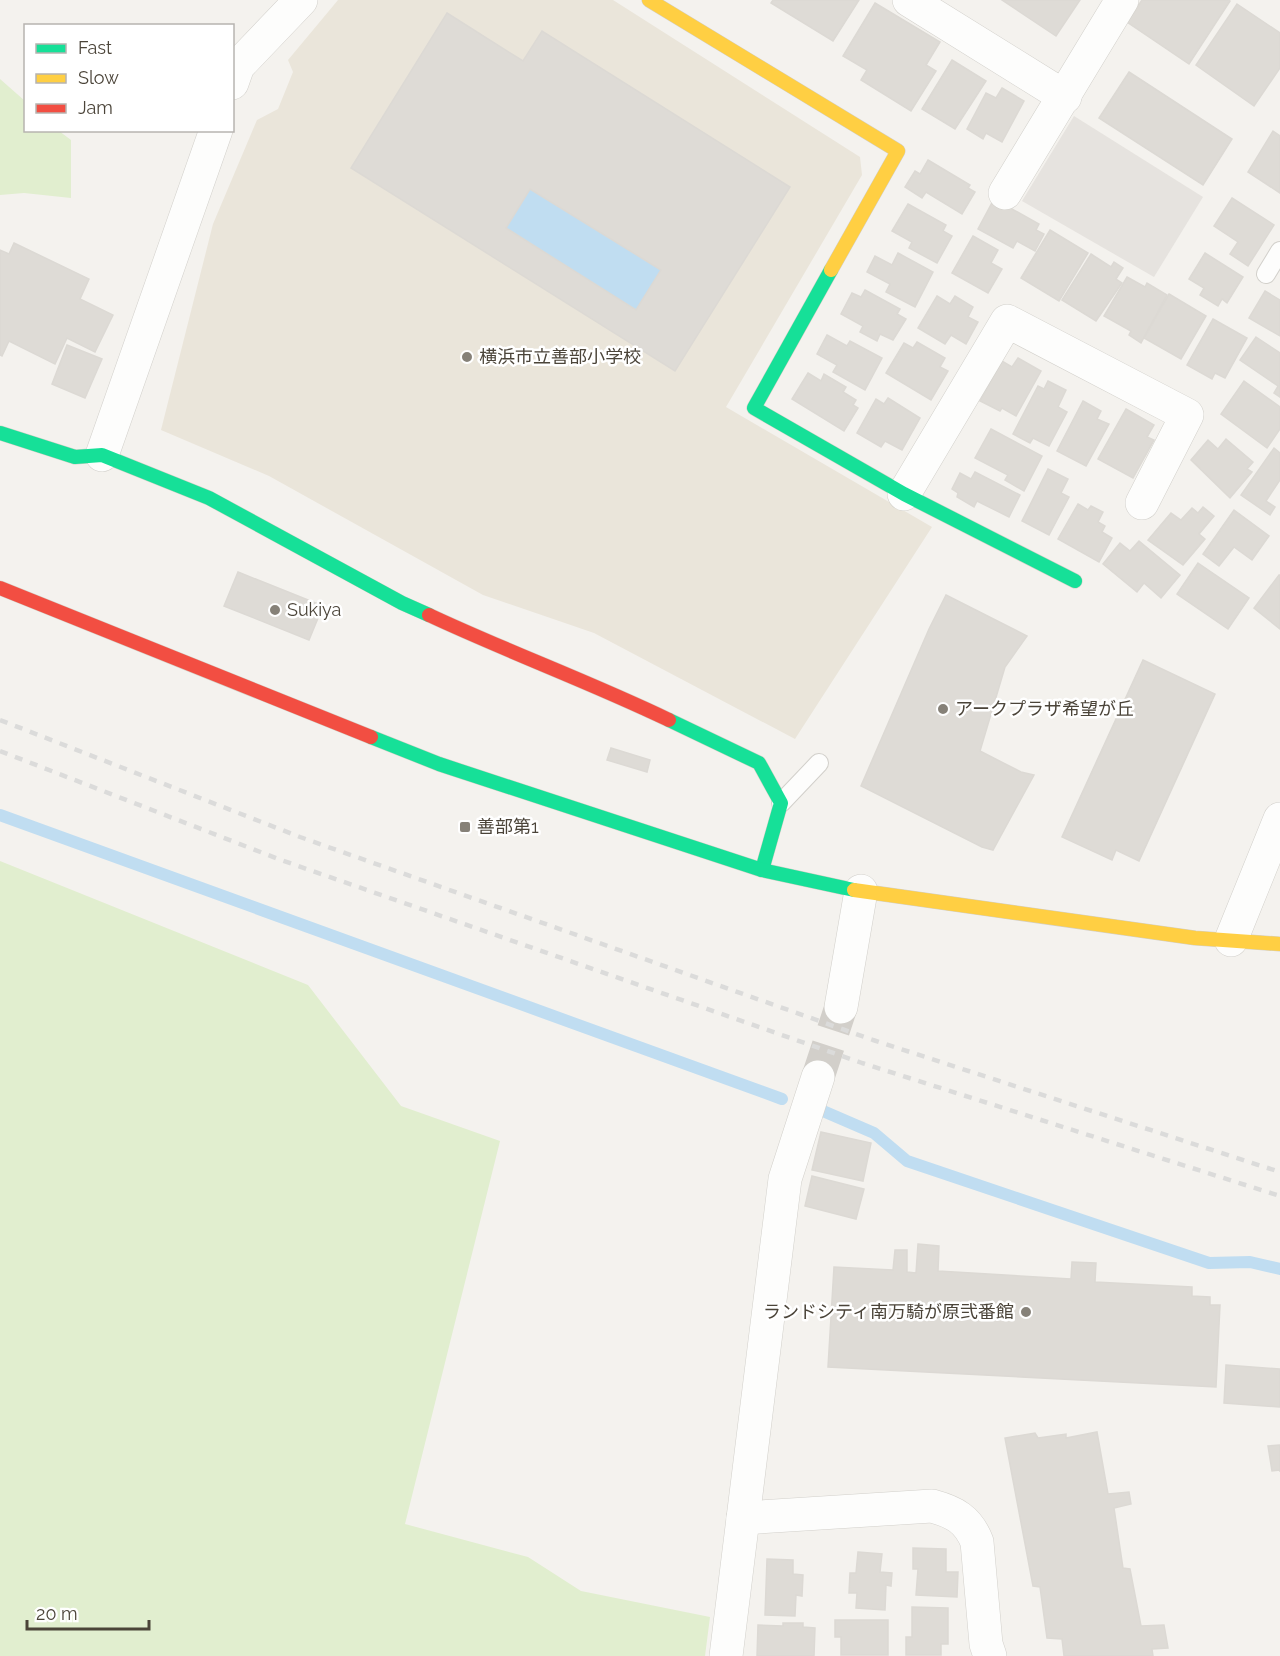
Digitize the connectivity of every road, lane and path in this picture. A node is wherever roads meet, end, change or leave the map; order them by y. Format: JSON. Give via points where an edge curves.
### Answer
{"nodes":[{"id":1,"x":649,"y":0,"type":"edge"},
{"id":2,"x":909,"y":0,"type":"edge"},
{"id":3,"x":1122,"y":0,"type":"edge"},
{"id":4,"x":298,"y":1,"type":"edge"},
{"id":5,"x":234,"y":77,"type":"edge"},
{"id":6,"x":1065,"y":97,"type":"junction"},
{"id":7,"x":215,"y":132,"type":"edge"},
{"id":8,"x":1005,"y":193,"type":"dead end"},
{"id":9,"x":1280,"y":251,"type":"edge"},
{"id":10,"x":1266,"y":274,"type":"dead end"},
{"id":11,"x":0,"y":433,"type":"edge"},
{"id":12,"x":102,"y":455,"type":"junction"},
{"id":13,"x":904,"y":494,"type":"junction"},
{"id":14,"x":1142,"y":504,"type":"dead end"},
{"id":15,"x":1075,"y":581,"type":"dead end"},
{"id":16,"x":0,"y":588,"type":"edge"},
{"id":17,"x":819,"y":763,"type":"dead end"},
{"id":18,"x":781,"y":803,"type":"junction"},
{"id":19,"x":1280,"y":819,"type":"edge"},
{"id":20,"x":762,"y":870,"type":"junction"},
{"id":21,"x":861,"y":891,"type":"junction"},
{"id":22,"x":1231,"y":940,"type":"junction"},
{"id":23,"x":1280,"y":944,"type":"edge"},
{"id":24,"x":842,"y":1007,"type":"tunnel mouth"},
{"id":25,"x":818,"y":1077,"type":"tunnel mouth"},
{"id":26,"x":743,"y":1518,"type":"junction"},
{"id":27,"x":726,"y":1656,"type":"edge"},
{"id":28,"x":990,"y":1656,"type":"edge"}],
"edges":[{"from":1,"to":13,"type":"street","via":[[898,151],[754,408]]},
{"from":2,"to":6,"type":"street"},
{"from":3,"to":6,"type":"street"},
{"from":4,"to":5,"type":"street","via":[[238,66]]},
{"from":6,"to":8,"type":"street"},
{"from":7,"to":12,"type":"street"},
{"from":9,"to":10,"type":"lane"},
{"from":11,"to":12,"type":"street","via":[[75,457]]},
{"from":12,"to":18,"type":"street","via":[[209,498],[402,603],[627,700],[759,763]]},
{"from":13,"to":14,"type":"street","via":[[1007,321],[1187,415]]},
{"from":13,"to":15,"type":"street"},
{"from":16,"to":20,"type":"street","via":[[439,764]]},
{"from":17,"to":18,"type":"lane"},
{"from":18,"to":20,"type":"street"},
{"from":19,"to":22,"type":"street"},
{"from":20,"to":21,"type":"street"},
{"from":21,"to":22,"type":"street"},
{"from":21,"to":24,"type":"street"},
{"from":22,"to":23,"type":"street"},
{"from":25,"to":26,"type":"street","via":[[785,1179]]},
{"from":26,"to":27,"type":"street"},
{"from":26,"to":28,"type":"street","via":[[932,1506],[952,1512],[972,1529],[977,1542]]}]}
